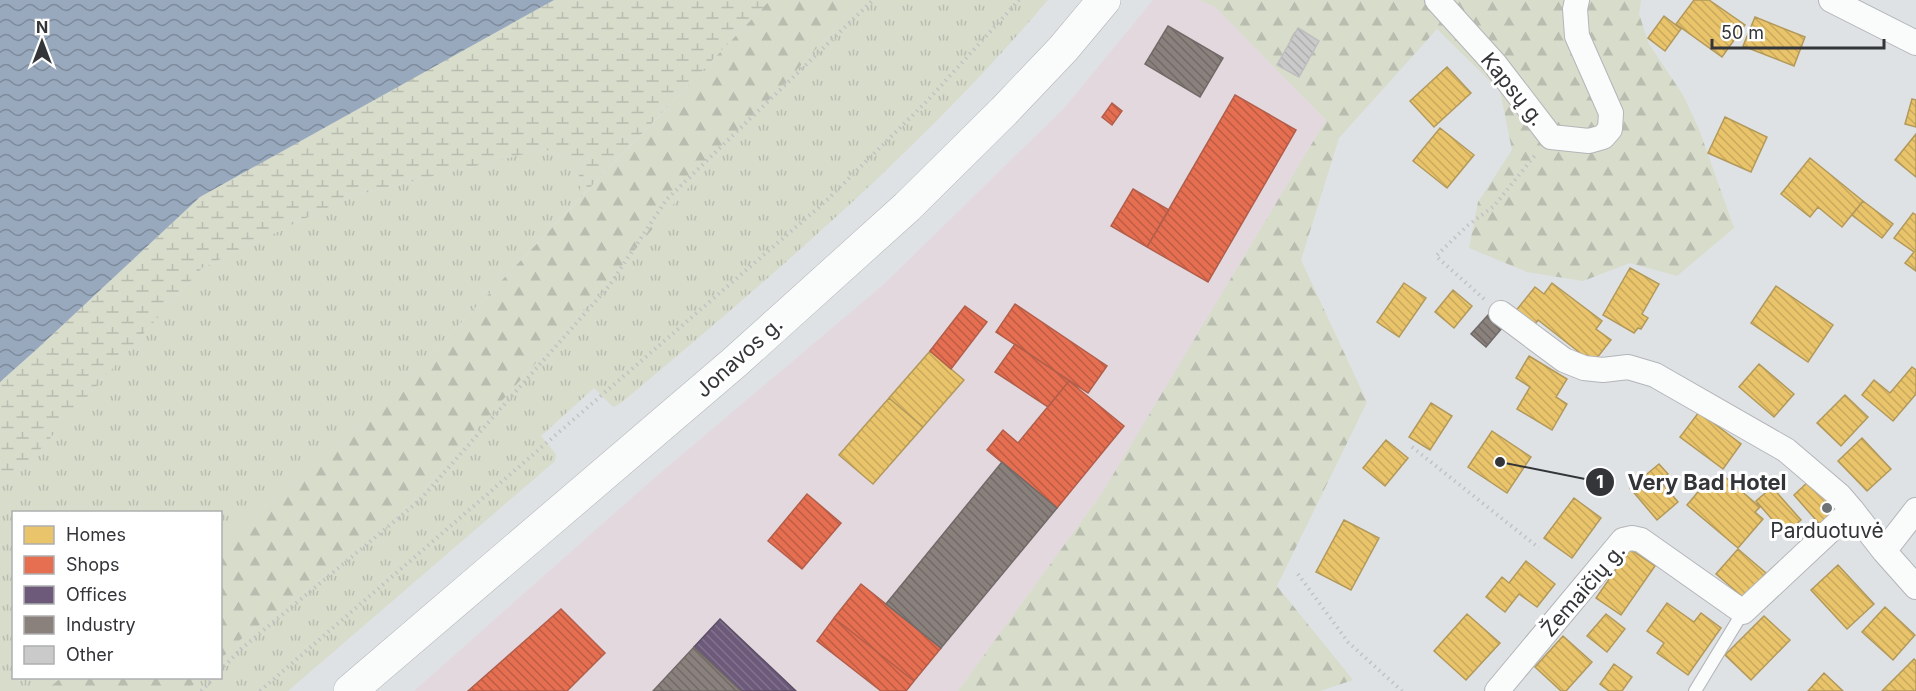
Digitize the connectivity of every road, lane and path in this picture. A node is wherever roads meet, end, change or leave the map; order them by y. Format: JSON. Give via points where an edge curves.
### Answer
{"nodes":[{"id":1,"x":873,"y":0,"type":"edge"},
{"id":2,"x":1019,"y":0,"type":"edge"},
{"id":3,"x":1104,"y":0,"type":"edge"},
{"id":4,"x":1437,"y":0,"type":"edge"},
{"id":5,"x":1577,"y":0,"type":"edge"},
{"id":6,"x":1831,"y":0,"type":"edge"},
{"id":7,"x":1916,"y":43,"type":"edge"},
{"id":8,"x":1551,"y":137,"type":"junction"},
{"id":9,"x":1501,"y":313,"type":"joint"},
{"id":10,"x":1412,"y":447,"type":"dead end"},
{"id":11,"x":1852,"y":510,"type":"junction"},
{"id":12,"x":1916,"y":510,"type":"edge"},
{"id":13,"x":1539,"y":548,"type":"dead end"},
{"id":14,"x":1884,"y":551,"type":"junction"},
{"id":15,"x":1298,"y":573,"type":"dead end"},
{"id":16,"x":1916,"y":587,"type":"edge"},
{"id":17,"x":1743,"y":612,"type":"junction"},
{"id":18,"x":222,"y":669,"type":"edge"},
{"id":19,"x":213,"y":679,"type":"edge"},
{"id":20,"x":201,"y":691,"type":"edge"},
{"id":21,"x":260,"y":691,"type":"edge"},
{"id":22,"x":351,"y":691,"type":"edge"},
{"id":23,"x":1402,"y":691,"type":"edge"},
{"id":24,"x":1497,"y":691,"type":"edge"},
{"id":25,"x":1695,"y":691,"type":"edge"}],
"edges":[{"from":1,"to":18,"type":"path","via":[[666,200],[609,286],[420,500]]},
{"from":2,"to":21,"type":"path","via":[[928,100],[826,201]]},
{"from":3,"to":22,"type":"main road","name":"Jonavos g.","via":[[1004,111],[907,207],[726,369]]},
{"from":4,"to":8,"type":"street","name":"Kapsų g.","via":[[1495,64]]},
{"from":5,"to":8,"type":"street","name":"Kapsų g.","via":[[1577,36],[1611,113],[1610,129],[1603,137],[1589,141]]},
{"from":6,"to":7,"type":"street"},
{"from":8,"to":9,"type":"path","via":[[1494,206],[1436,256]]},
{"from":9,"to":11,"type":"street","via":[[1564,360],[1584,368],[1628,367],[1655,375],[1786,450]]},
{"from":10,"to":13,"type":"path"},
{"from":11,"to":14,"type":"street"},
{"from":11,"to":17,"type":"street"},
{"from":12,"to":14,"type":"street"},
{"from":14,"to":16,"type":"street"},
{"from":15,"to":23,"type":"path","via":[[1348,642]]},
{"from":17,"to":24,"type":"street","name":"Žemaičių g.","via":[[1641,540],[1623,540]]},
{"from":17,"to":25,"type":"lane"},
{"from":19,"to":20,"type":"path"}]}
